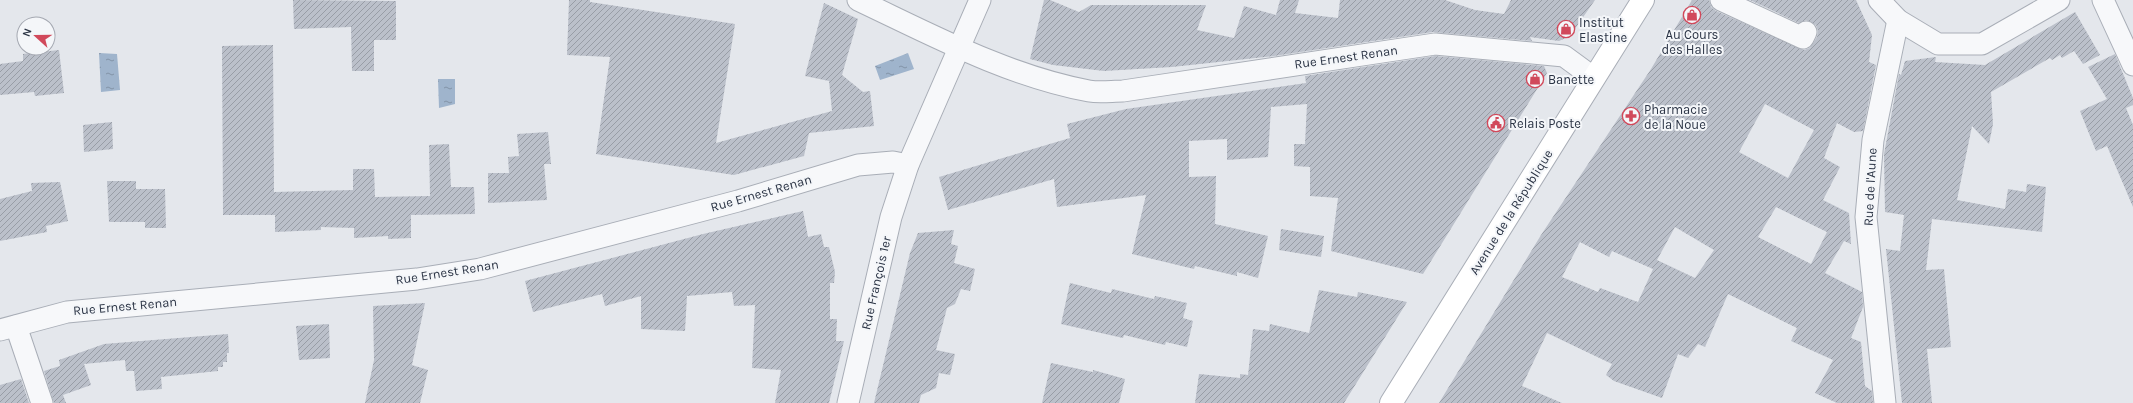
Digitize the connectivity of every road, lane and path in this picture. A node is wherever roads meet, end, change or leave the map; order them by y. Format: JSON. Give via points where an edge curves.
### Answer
{"nodes":[{"id":1,"x":858,"y":0,"type":"edge"},
{"id":2,"x":980,"y":0,"type":"edge"},
{"id":3,"x":1643,"y":0,"type":"edge"},
{"id":4,"x":1721,"y":0,"type":"edge"},
{"id":5,"x":1879,"y":0,"type":"edge"},
{"id":6,"x":2059,"y":0,"type":"edge"},
{"id":7,"x":2103,"y":0,"type":"edge"},
{"id":8,"x":1898,"y":20,"type":"junction"},
{"id":9,"x":1806,"y":32,"type":"dead end"},
{"id":10,"x":959,"y":47,"type":"junction"},
{"id":11,"x":2133,"y":65,"type":"edge"},
{"id":12,"x":1594,"y":78,"type":"junction"},
{"id":13,"x":908,"y":165,"type":"junction"},
{"id":14,"x":8,"y":328,"type":"edge"},
{"id":15,"x":42,"y":403,"type":"edge"},
{"id":16,"x":848,"y":403,"type":"edge"},
{"id":17,"x":1391,"y":403,"type":"edge"},
{"id":18,"x":1885,"y":403,"type":"edge"}],
"edges":[{"from":1,"to":10,"type":"street","name":"Rue Ernest Renan"},
{"from":2,"to":10,"type":"street"},
{"from":3,"to":12,"type":"main road","name":"Avenue de la République"},
{"from":4,"to":9,"type":"street","via":[[1803,38]]},
{"from":5,"to":8,"type":"street"},
{"from":6,"to":8,"type":"street","via":[[1982,44],[1938,44]]},
{"from":7,"to":11,"type":"street"},
{"from":8,"to":18,"type":"street","name":"Rue de l'Aune","via":[[1873,140],[1866,217]]},
{"from":10,"to":12,"type":"street","name":"Rue Ernest Renan","via":[[1028,75],[1091,92],[1123,90],[1435,44],[1564,56]]},
{"from":10,"to":13,"type":"street","name":"Rue François 1er"},
{"from":12,"to":17,"type":"main road","name":"Avenue de la République"},
{"from":13,"to":14,"type":"street","name":"Rue Ernest Renan","via":[[893,162],[858,165],[738,201],[480,270],[67,312]]},
{"from":13,"to":16,"type":"street","name":"Rue François 1er","via":[[891,217]]},
{"from":14,"to":15,"type":"street"}]}
